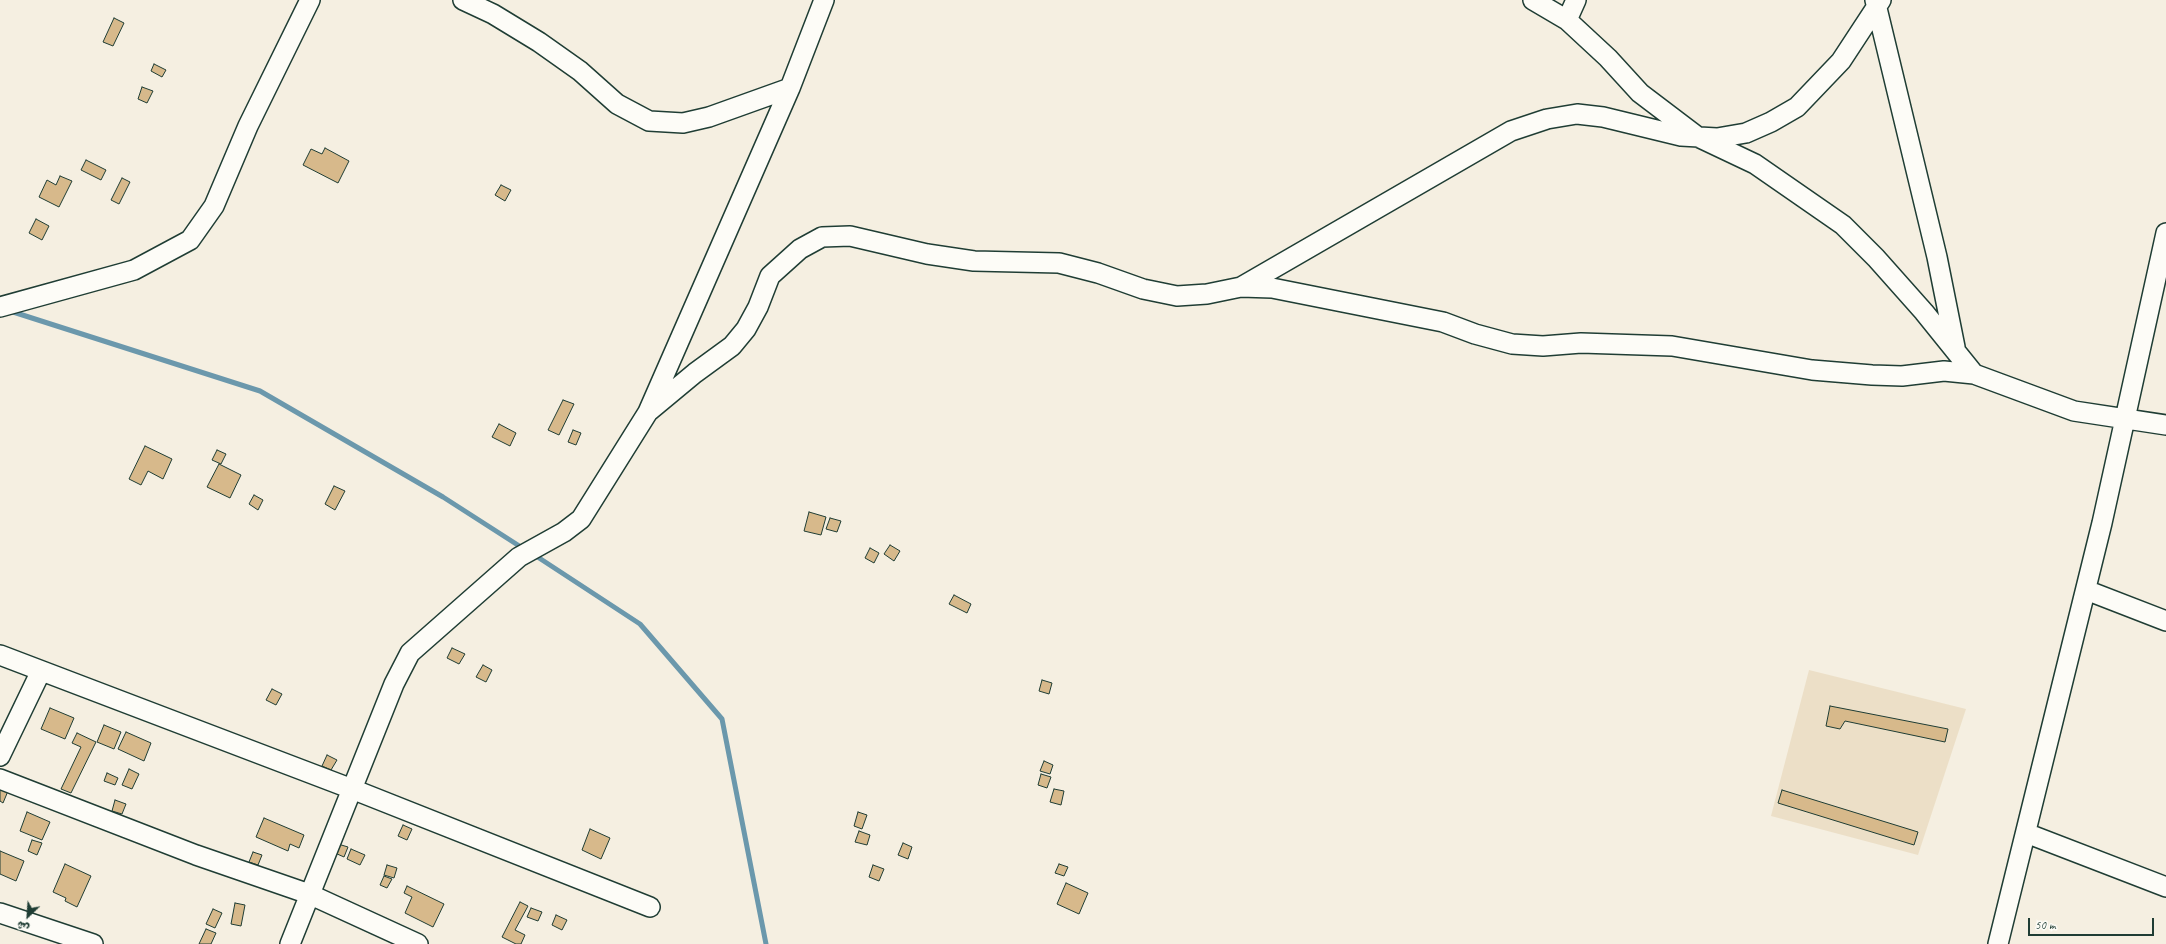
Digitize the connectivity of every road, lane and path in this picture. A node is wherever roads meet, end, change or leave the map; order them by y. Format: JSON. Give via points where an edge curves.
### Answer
{"nodes":[{"id":1,"x":310,"y":0,"type":"edge"},
{"id":2,"x":463,"y":0,"type":"edge"},
{"id":3,"x":824,"y":0,"type":"edge"},
{"id":4,"x":1533,"y":0,"type":"edge"},
{"id":5,"x":1576,"y":0,"type":"edge"},
{"id":6,"x":1878,"y":2,"type":"edge"},
{"id":7,"x":1567,"y":20,"type":"junction"},
{"id":8,"x":790,"y":88,"type":"junction"},
{"id":9,"x":1698,"y":137,"type":"junction"},
{"id":10,"x":2166,"y":233,"type":"edge"},
{"id":11,"x":1241,"y":287,"type":"junction"},
{"id":12,"x":0,"y":307,"type":"edge"},
{"id":13,"x":1955,"y":351,"type":"junction"},
{"id":14,"x":1974,"y":374,"type":"junction"},
{"id":15,"x":648,"y":412,"type":"junction"},
{"id":16,"x":2125,"y":420,"type":"junction"},
{"id":17,"x":2166,"y":425,"type":"edge"},
{"id":18,"x":2086,"y":590,"type":"junction"},
{"id":19,"x":2166,"y":621,"type":"edge"},
{"id":20,"x":0,"y":655,"type":"edge"},
{"id":21,"x":41,"y":671,"type":"junction"},
{"id":22,"x":0,"y":756,"type":"edge"},
{"id":23,"x":0,"y":779,"type":"edge"},
{"id":24,"x":352,"y":789,"type":"junction"},
{"id":25,"x":2026,"y":833,"type":"junction"},
{"id":26,"x":2166,"y":887,"type":"edge"},
{"id":27,"x":309,"y":894,"type":"junction"},
{"id":28,"x":650,"y":907,"type":"dead end"},
{"id":29,"x":0,"y":913,"type":"edge"},
{"id":30,"x":93,"y":944,"type":"edge"},
{"id":31,"x":290,"y":944,"type":"edge"},
{"id":32,"x":418,"y":944,"type":"edge"},
{"id":33,"x":1998,"y":944,"type":"edge"}],
"edges":[{"from":1,"to":12,"type":"street","via":[[248,126],[214,206],[190,240],[134,270]]},
{"from":2,"to":8,"type":"street","via":[[493,14],[539,42],[580,71],[617,104],[648,121],[683,122],[709,117]]},
{"from":3,"to":8,"type":"street"},
{"from":4,"to":7,"type":"street"},
{"from":5,"to":7,"type":"street"},
{"from":6,"to":9,"type":"street","via":[[1841,61],[1797,107],[1746,133],[1717,138]]},
{"from":6,"to":13,"type":"street","via":[[1937,257]]},
{"from":7,"to":9,"type":"street","via":[[1608,58],[1640,93]]},
{"from":8,"to":15,"type":"street"},
{"from":9,"to":11,"type":"street","via":[[1681,136],[1596,116],[1576,114],[1547,118],[1511,131]]},
{"from":9,"to":13,"type":"street","via":[[1755,164],[1843,225],[1924,312]]},
{"from":10,"to":16,"type":"street"},
{"from":11,"to":14,"type":"street","via":[[1272,288],[1411,315],[1443,322],[1512,344],[1672,346],[1812,370],[1902,376],[1944,371]]},
{"from":11,"to":15,"type":"street","via":[[1207,294],[1177,296],[1143,289],[1059,263],[974,261],[927,254],[850,236],[822,237],[800,249],[770,276],[758,307],[746,329],[732,346]]},
{"from":13,"to":14,"type":"street"},
{"from":14,"to":16,"type":"street","via":[[2074,411]]},
{"from":15,"to":24,"type":"street","via":[[581,519],[564,532],[519,556],[410,653],[394,684]]},
{"from":16,"to":17,"type":"street"},
{"from":16,"to":18,"type":"street"},
{"from":18,"to":19,"type":"street"},
{"from":18,"to":25,"type":"street"},
{"from":20,"to":21,"type":"street"},
{"from":21,"to":22,"type":"street"},
{"from":21,"to":24,"type":"street"},
{"from":23,"to":27,"type":"street","via":[[196,855]]},
{"from":24,"to":27,"type":"street"},
{"from":24,"to":28,"type":"street"},
{"from":25,"to":26,"type":"street"},
{"from":25,"to":33,"type":"street"},
{"from":27,"to":31,"type":"street"},
{"from":27,"to":32,"type":"street"},
{"from":29,"to":30,"type":"street"}]}
